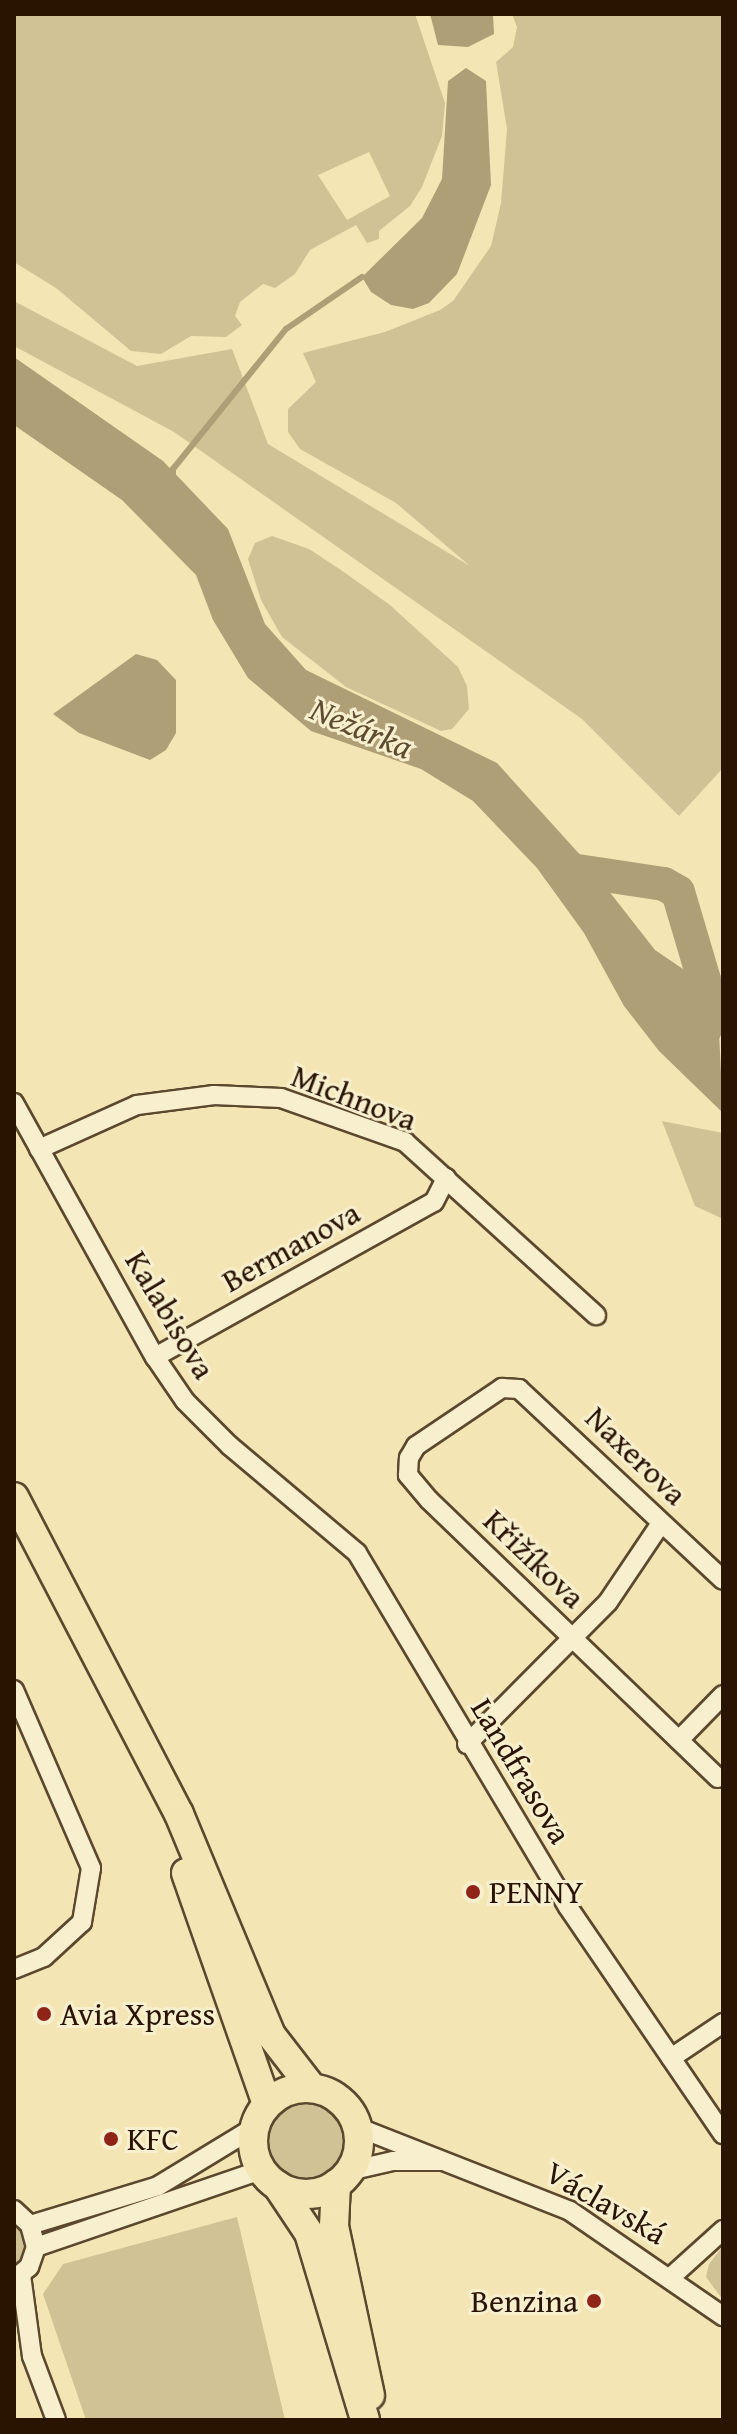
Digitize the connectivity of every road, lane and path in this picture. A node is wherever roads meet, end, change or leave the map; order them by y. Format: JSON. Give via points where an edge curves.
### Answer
{"nodes":[{"id":1,"x":14,"y":1103,"type":"edge"},
{"id":2,"x":39,"y":1149,"type":"junction"},
{"id":3,"x":446,"y":1178,"type":"junction"},
{"id":4,"x":596,"y":1315,"type":"dead end"},
{"id":5,"x":155,"y":1357,"type":"junction"},
{"id":6,"x":502,"y":1388,"type":"joint"},
{"id":7,"x":14,"y":1497,"type":"edge"},
{"id":8,"x":661,"y":1523,"type":"junction"},
{"id":9,"x":357,"y":1553,"type":"joint"},
{"id":10,"x":723,"y":1580,"type":"edge"},
{"id":11,"x":572,"y":1637,"type":"junction"},
{"id":12,"x":14,"y":1690,"type":"edge"},
{"id":13,"x":723,"y":1695,"type":"edge"},
{"id":14,"x":131,"y":1731,"type":"junction"},
{"id":15,"x":679,"y":1740,"type":"junction"},
{"id":16,"x":467,"y":1744,"type":"junction"},
{"id":17,"x":718,"y":1778,"type":"dead end"},
{"id":18,"x":14,"y":1969,"type":"edge"},
{"id":19,"x":723,"y":2023,"type":"edge"},
{"id":20,"x":671,"y":2058,"type":"junction"},
{"id":21,"x":312,"y":2088,"type":"junction"},
{"id":22,"x":261,"y":2115,"type":"junction"},
{"id":23,"x":357,"y":2127,"type":"junction"},
{"id":24,"x":723,"y":2134,"type":"edge"},
{"id":25,"x":449,"y":2161,"type":"junction"},
{"id":26,"x":342,"y":2177,"type":"junction"},
{"id":27,"x":269,"y":2178,"type":"junction"},
{"id":28,"x":14,"y":2210,"type":"edge"},
{"id":29,"x":30,"y":2225,"type":"junction"},
{"id":30,"x":723,"y":2230,"type":"edge"},
{"id":31,"x":36,"y":2247,"type":"junction"},
{"id":32,"x":17,"y":2277,"type":"edge"},
{"id":33,"x":671,"y":2277,"type":"junction"},
{"id":34,"x":723,"y":2316,"type":"edge"},
{"id":35,"x":14,"y":2327,"type":"edge"},
{"id":36,"x":32,"y":2356,"type":"junction"},
{"id":37,"x":56,"y":2420,"type":"edge"},
{"id":38,"x":365,"y":2420,"type":"edge"},
{"id":39,"x":373,"y":2420,"type":"edge"}],
"edges":[{"from":1,"to":2,"type":"street","name":"Kalabisova"},
{"from":2,"to":3,"type":"street","name":"Michnova","via":[[137,1105],[214,1095],[281,1098],[405,1142]]},
{"from":2,"to":5,"type":"street","name":"Kalabisova"},
{"from":3,"to":4,"type":"street","name":"Michnova"},
{"from":3,"to":5,"type":"street","name":"Bermanova","via":[[434,1202]]},
{"from":5,"to":9,"type":"street","name":"Kalabisova","via":[[185,1401],[230,1446]]},
{"from":6,"to":8,"type":"street","name":"Naxerova","via":[[528,1394]]},
{"from":6,"to":11,"type":"street","name":"Křižíkova","via":[[416,1446],[408,1475]]},
{"from":7,"to":14,"type":"main road"},
{"from":8,"to":10,"type":"street","name":"Naxerova"},
{"from":8,"to":11,"type":"street","via":[[608,1602]]},
{"from":9,"to":16,"type":"street","name":"Landfrasova"},
{"from":11,"to":15,"type":"street","name":"Křižíkova"},
{"from":11,"to":16,"type":"street"},
{"from":12,"to":18,"type":"street","via":[[91,1868],[82,1922],[44,1957]]},
{"from":13,"to":15,"type":"street"},
{"from":14,"to":21,"type":"main road","via":[[179,1814],[271,2035]]},
{"from":14,"to":22,"type":"main road"},
{"from":15,"to":17,"type":"street","name":"Křižíkova"},
{"from":16,"to":20,"type":"street","name":"Landfrasova","via":[[568,1907]]},
{"from":19,"to":20,"type":"street"},
{"from":20,"to":24,"type":"street","name":"Landfrasova"},
{"from":21,"to":22,"type":"main road","via":[[289,2090]]},
{"from":21,"to":23,"type":"main road","via":[[341,2100]]},
{"from":22,"to":27,"type":"main road","via":[[253,2149]]},
{"from":22,"to":29,"type":"street","via":[[158,2186]]},
{"from":23,"to":25,"type":"street","name":"Václavská"},
{"from":23,"to":26,"type":"main road","via":[[357,2154]]},
{"from":25,"to":26,"type":"street","name":"Václavská","via":[[393,2161]]},
{"from":25,"to":33,"type":"street","name":"Václavská","via":[[570,2211]]},
{"from":26,"to":27,"type":"main road","via":[[310,2193]]},
{"from":26,"to":39,"type":"main road","via":[[334,2226],[363,2343]]},
{"from":27,"to":31,"type":"street"},
{"from":27,"to":38,"type":"main road","via":[[309,2233]]},
{"from":28,"to":29,"type":"street"},
{"from":29,"to":31,"type":"street"},
{"from":30,"to":33,"type":"street"},
{"from":31,"to":32,"type":"street"},
{"from":32,"to":36,"type":"street"},
{"from":33,"to":34,"type":"street","name":"Václavská"},
{"from":35,"to":36,"type":"street"},
{"from":36,"to":37,"type":"street"}]}
